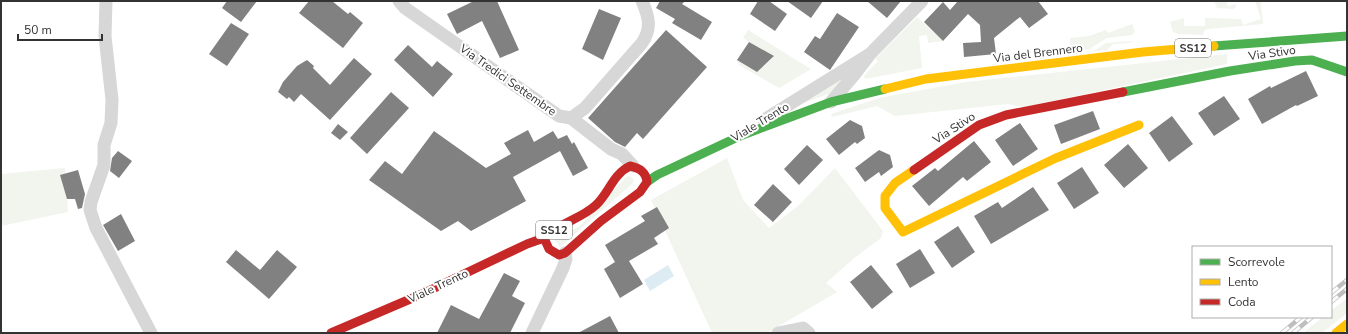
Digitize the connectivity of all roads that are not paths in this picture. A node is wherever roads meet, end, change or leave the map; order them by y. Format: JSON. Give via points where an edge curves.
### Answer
{"nodes":[{"id":1,"x":106,"y":1,"type":"edge"},
{"id":2,"x":642,"y":1,"type":"edge"},
{"id":3,"x":922,"y":1,"type":"edge"},
{"id":4,"x":402,"y":4,"type":"edge"},
{"id":5,"x":1347,"y":36,"type":"edge"},
{"id":6,"x":870,"y":54,"type":"junction"},
{"id":7,"x":1347,"y":72,"type":"edge"},
{"id":8,"x":831,"y":102,"type":"junction"},
{"id":9,"x":571,"y":118,"type":"junction"},
{"id":10,"x":1139,"y":126,"type":"dead end"},
{"id":11,"x":740,"y":136,"type":"junction"},
{"id":12,"x":611,"y":149,"type":"junction"},
{"id":13,"x":633,"y":166,"type":"junction"},
{"id":14,"x":618,"y":175,"type":"junction"},
{"id":15,"x":647,"y":182,"type":"junction"},
{"id":16,"x":544,"y":238,"type":"junction"},
{"id":17,"x":565,"y":253,"type":"junction"},
{"id":18,"x":1347,"y":324,"type":"edge"},
{"id":19,"x":151,"y":333,"type":"edge"},
{"id":20,"x":331,"y":333,"type":"edge"},
{"id":21,"x":532,"y":333,"type":"edge"},
{"id":22,"x":778,"y":333,"type":"edge"},
{"id":23,"x":808,"y":333,"type":"edge"},
{"id":24,"x":1336,"y":333,"type":"edge"}],
"edges":[{"from":1,"to":19,"type":"street","via":[[105,36],[112,100],[111,123],[104,145],[104,165],[91,202],[91,217]]},
{"from":2,"to":9,"type":"street","via":[[649,19],[648,35],[585,108]]},
{"from":3,"to":6,"type":"street","name":"Viale Trento"},
{"from":4,"to":9,"type":"street","name":"Via Tredici Settembre","via":[[559,116]]},
{"from":5,"to":8,"type":"main road","name":"Via del Brennero","number":"SS12","via":[[1143,52],[949,76]]},
{"from":6,"to":8,"type":"street","name":"Viale Trento"},
{"from":6,"to":11,"type":"street","name":"Viale Trento"},
{"from":7,"to":10,"type":"main road","name":"Via Stivo","via":[[1312,60],[1295,61],[1230,71],[1006,115],[979,124],[895,183],[885,194],[884,207],[904,232],[1056,158]]},
{"from":8,"to":11,"type":"main road","name":"Via del Brennero","number":"SS12"},
{"from":9,"to":12,"type":"street","name":"Via Tredici Settembre"},
{"from":11,"to":15,"type":"main road","name":"Viale Trento","number":"SS12"},
{"from":12,"to":13,"type":"street","name":"Via Tredici Settembre","via":[[622,154]]},
{"from":12,"to":14,"type":"street","via":[[617,162]]},
{"from":13,"to":14,"type":"main road","name":"Viale Trento","number":"SS12","via":[[626,167]]},
{"from":13,"to":15,"type":"main road","via":[[645,173]]},
{"from":14,"to":16,"type":"main road","name":"Viale Trento","number":"SS12","via":[[596,205]]},
{"from":15,"to":17,"type":"main road","name":"Viale Trento","number":"SS12","via":[[640,192],[601,221]]},
{"from":16,"to":17,"type":"main road","number":"SS12","via":[[545,244],[554,253]]},
{"from":16,"to":20,"type":"main road","name":"Viale Trento","number":"SS12"},
{"from":17,"to":21,"type":"street","via":[[563,268]]},
{"from":18,"to":24,"type":"main road"},
{"from":22,"to":23,"type":"street","via":[[803,328]]}]}
